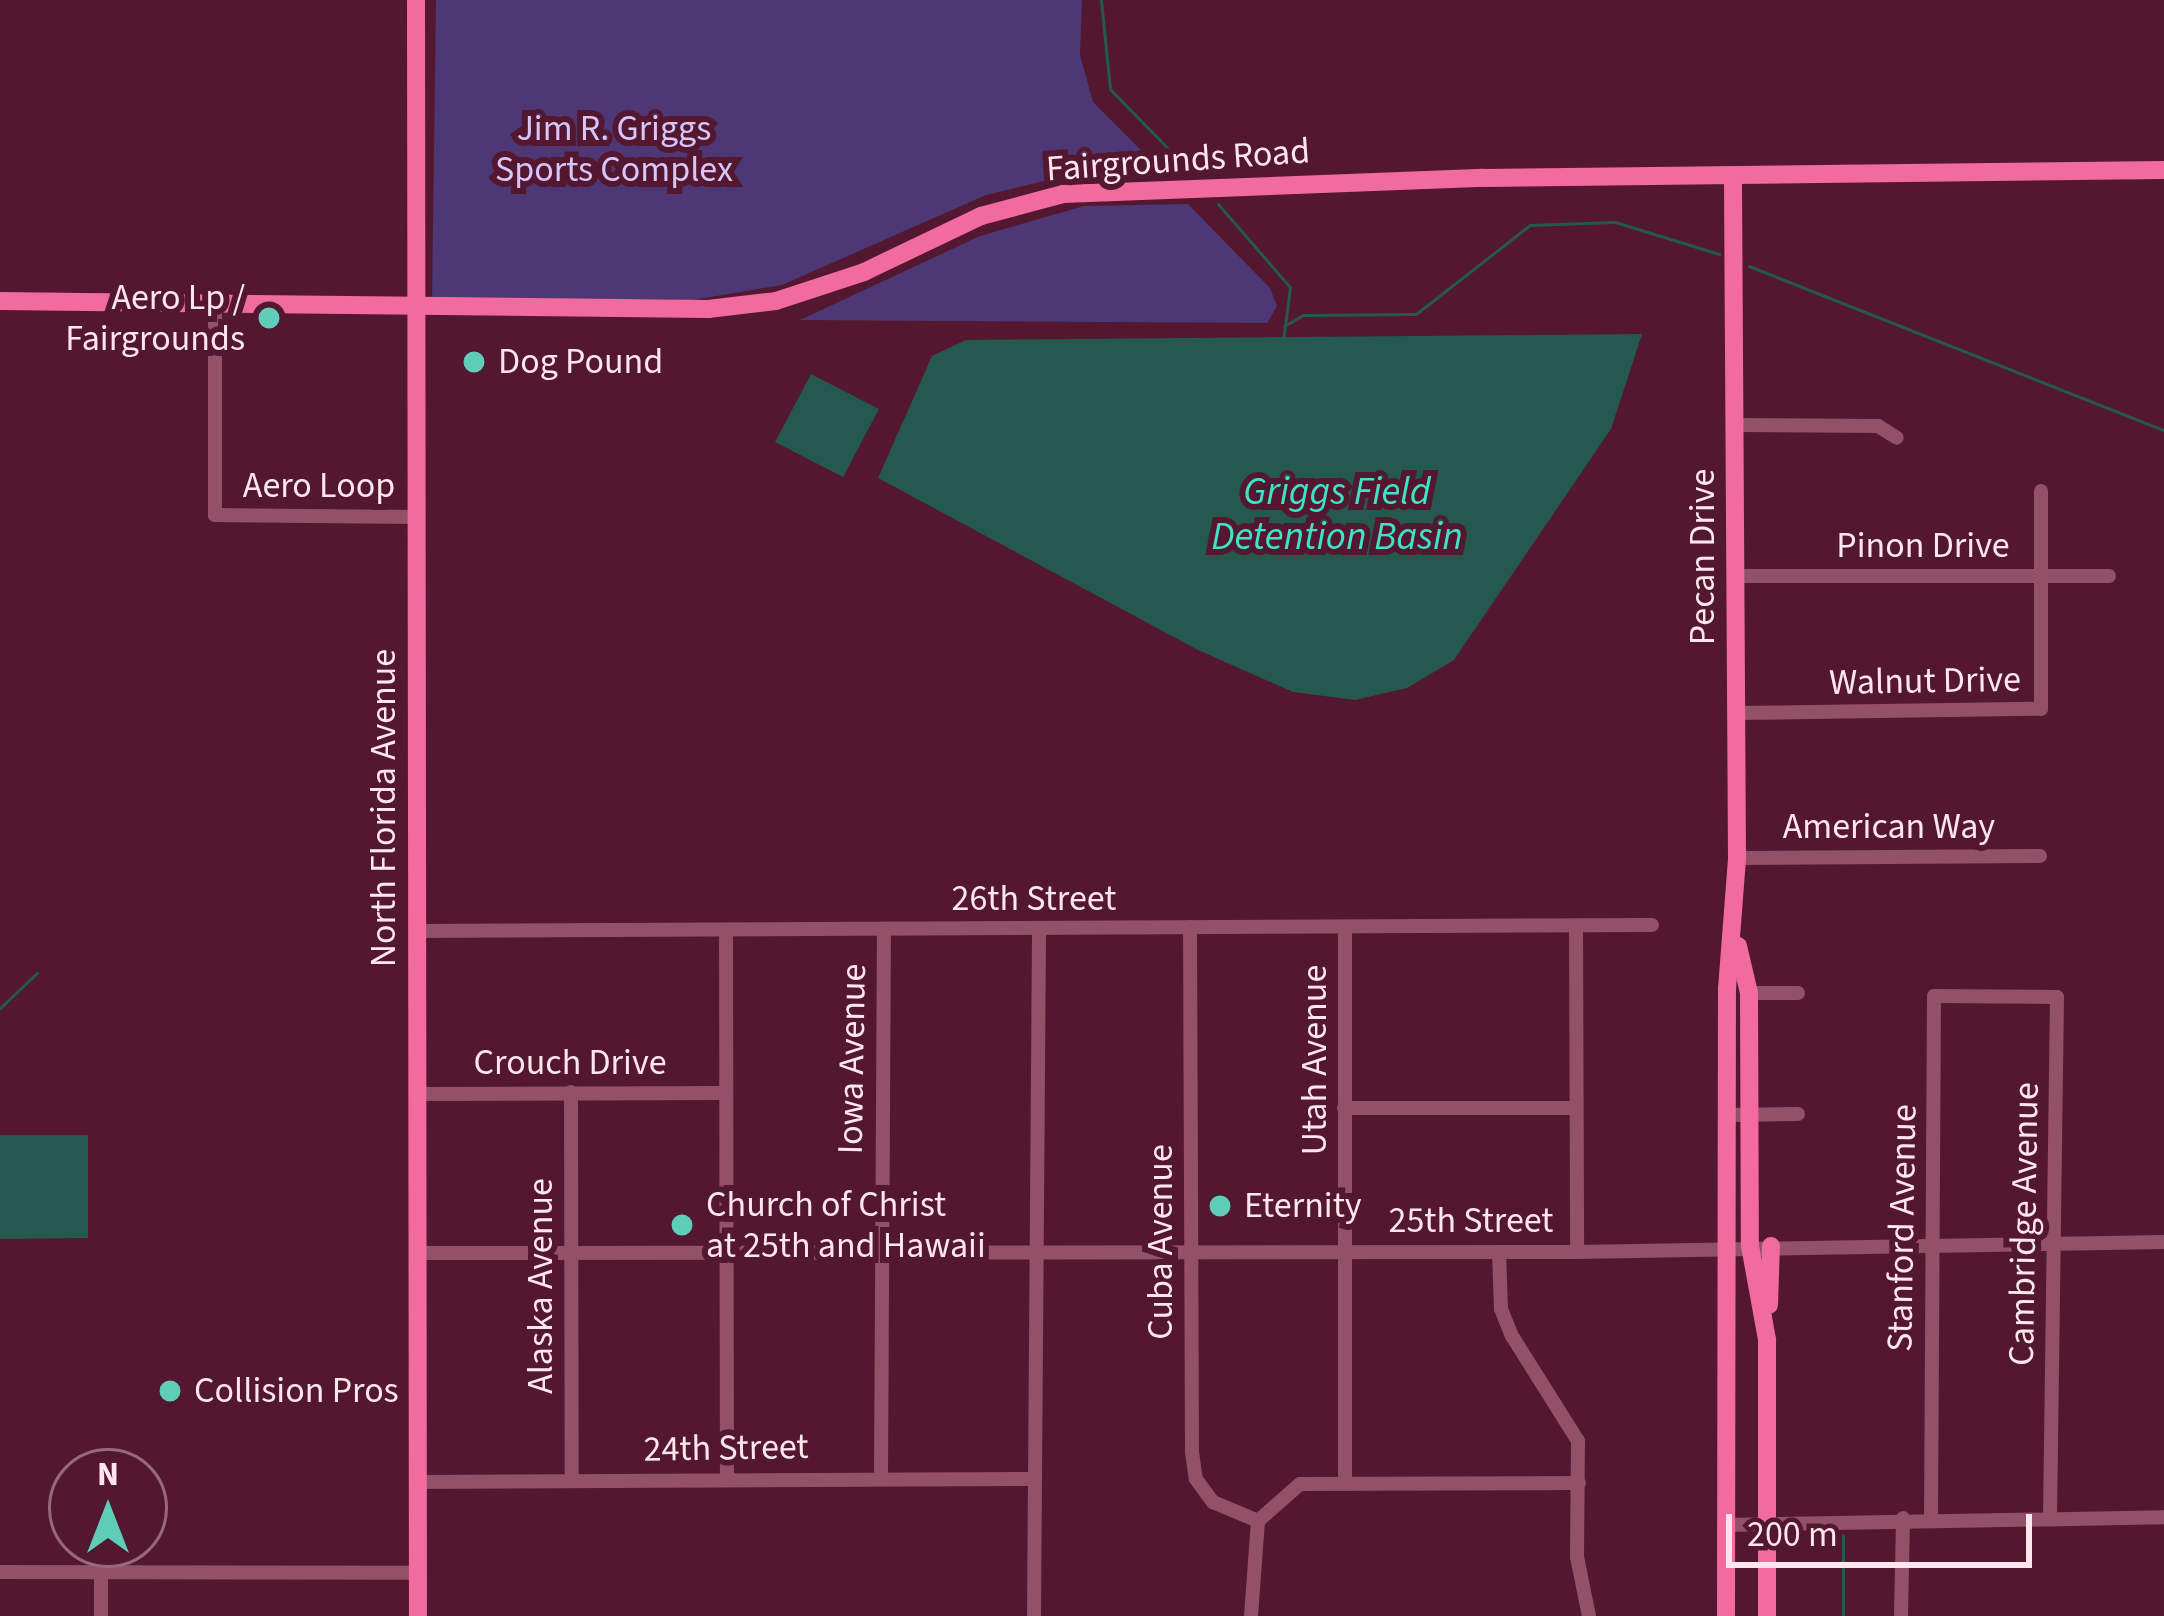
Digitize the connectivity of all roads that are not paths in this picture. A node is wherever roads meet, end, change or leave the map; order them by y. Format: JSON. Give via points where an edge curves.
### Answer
{"nodes":[{"id":1,"x":416,"y":0,"type":"edge"},
{"id":2,"x":2164,"y":170,"type":"edge"},
{"id":3,"x":1733,"y":178,"type":"junction"},
{"id":4,"x":0,"y":301,"type":"edge"},
{"id":5,"x":215,"y":304,"type":"junction"},
{"id":6,"x":420,"y":306,"type":"junction"},
{"id":7,"x":1736,"y":424,"type":"junction"},
{"id":8,"x":1898,"y":439,"type":"dead end"},
{"id":9,"x":2041,"y":491,"type":"dead end"},
{"id":10,"x":417,"y":517,"type":"junction"},
{"id":11,"x":2108,"y":575,"type":"dead end"},
{"id":12,"x":1737,"y":576,"type":"junction"},
{"id":13,"x":2043,"y":576,"type":"junction"},
{"id":14,"x":1736,"y":713,"type":"junction"},
{"id":15,"x":2041,"y":856,"type":"dead end"},
{"id":16,"x":1737,"y":858,"type":"junction"},
{"id":17,"x":1576,"y":926,"type":"junction"},
{"id":18,"x":1652,"y":926,"type":"dead end"},
{"id":19,"x":1190,"y":927,"type":"junction"},
{"id":20,"x":1345,"y":928,"type":"junction"},
{"id":21,"x":726,"y":930,"type":"junction"},
{"id":22,"x":884,"y":930,"type":"junction"},
{"id":23,"x":1039,"y":930,"type":"junction"},
{"id":24,"x":416,"y":931,"type":"junction"},
{"id":25,"x":1735,"y":936,"type":"junction"},
{"id":26,"x":1749,"y":993,"type":"junction"},
{"id":27,"x":1798,"y":993,"type":"dead end"},
{"id":28,"x":1992,"y":996,"type":"joint"},
{"id":29,"x":571,"y":1092,"type":"junction"},
{"id":30,"x":723,"y":1093,"type":"junction"},
{"id":31,"x":416,"y":1094,"type":"junction"},
{"id":32,"x":1344,"y":1108,"type":"junction"},
{"id":33,"x":1576,"y":1108,"type":"junction"},
{"id":34,"x":1750,"y":1114,"type":"junction"},
{"id":35,"x":1798,"y":1114,"type":"dead end"},
{"id":36,"x":1727,"y":1115,"type":"junction"},
{"id":37,"x":2055,"y":1241,"type":"junction"},
{"id":38,"x":2164,"y":1242,"type":"edge"},
{"id":39,"x":1930,"y":1244,"type":"junction"},
{"id":40,"x":1750,"y":1246,"type":"junction"},
{"id":41,"x":1771,"y":1246,"type":"junction"},
{"id":42,"x":725,"y":1249,"type":"junction"},
{"id":43,"x":879,"y":1249,"type":"junction"},
{"id":44,"x":1039,"y":1249,"type":"junction"},
{"id":45,"x":1192,"y":1250,"type":"junction"},
{"id":46,"x":1726,"y":1250,"type":"junction"},
{"id":47,"x":571,"y":1251,"type":"junction"},
{"id":48,"x":1347,"y":1251,"type":"junction"},
{"id":49,"x":1499,"y":1252,"type":"junction"},
{"id":50,"x":1577,"y":1252,"type":"junction"},
{"id":51,"x":417,"y":1253,"type":"junction"},
{"id":52,"x":1767,"y":1340,"type":"junction"},
{"id":53,"x":881,"y":1477,"type":"junction"},
{"id":54,"x":728,"y":1479,"type":"junction"},
{"id":55,"x":1035,"y":1479,"type":"junction"},
{"id":56,"x":572,"y":1480,"type":"junction"},
{"id":57,"x":1345,"y":1480,"type":"junction"},
{"id":58,"x":418,"y":1482,"type":"junction"},
{"id":59,"x":1579,"y":1483,"type":"junction"},
{"id":60,"x":2050,"y":1516,"type":"junction"},
{"id":61,"x":2164,"y":1517,"type":"edge"},
{"id":62,"x":1903,"y":1518,"type":"junction"},
{"id":63,"x":1930,"y":1518,"type":"junction"},
{"id":64,"x":1258,"y":1520,"type":"junction"},
{"id":65,"x":1726,"y":1525,"type":"junction"},
{"id":66,"x":1766,"y":1526,"type":"junction"},
{"id":67,"x":0,"y":1572,"type":"edge"},
{"id":68,"x":101,"y":1572,"type":"junction"},
{"id":69,"x":418,"y":1573,"type":"junction"},
{"id":70,"x":101,"y":1616,"type":"edge"},
{"id":71,"x":418,"y":1616,"type":"edge"},
{"id":72,"x":1034,"y":1616,"type":"edge"},
{"id":73,"x":1251,"y":1616,"type":"edge"},
{"id":74,"x":1589,"y":1616,"type":"edge"},
{"id":75,"x":1726,"y":1616,"type":"edge"},
{"id":76,"x":1767,"y":1616,"type":"edge"},
{"id":77,"x":1900,"y":1616,"type":"edge"}],
"edges":[{"from":1,"to":6,"type":"main road","name":"North Florida Avenue"},
{"from":2,"to":3,"type":"main road","name":"Fairgrounds Road"},
{"from":3,"to":6,"type":"main road","name":"Fairgrounds Road","via":[[1063,194],[981,216],[864,272],[776,301],[708,309]]},
{"from":3,"to":7,"type":"main road","name":"Pecan Drive"},
{"from":4,"to":5,"type":"main road","name":"Fairgrounds Road"},
{"from":5,"to":6,"type":"main road","name":"Fairgrounds Road"},
{"from":5,"to":10,"type":"street","name":"Aero Loop","via":[[214,515]]},
{"from":6,"to":10,"type":"main road","name":"North Florida Avenue"},
{"from":7,"to":8,"type":"street","via":[[1878,426]]},
{"from":7,"to":12,"type":"main road","name":"Pecan Drive"},
{"from":9,"to":13,"type":"street","name":"Walnut Drive"},
{"from":10,"to":24,"type":"main road","name":"North Florida Avenue"},
{"from":11,"to":13,"type":"street","name":"Pinon Drive"},
{"from":12,"to":13,"type":"street","name":"Pinon Drive"},
{"from":12,"to":14,"type":"main road","name":"Pecan Drive"},
{"from":13,"to":14,"type":"street","name":"Walnut Drive","via":[[2041,709]]},
{"from":14,"to":16,"type":"main road","name":"Pecan Drive"},
{"from":15,"to":16,"type":"street","name":"American Way"},
{"from":16,"to":25,"type":"main road","name":"Pecan Drive"},
{"from":17,"to":18,"type":"street","name":"26th Street"},
{"from":17,"to":20,"type":"street","name":"26th Street"},
{"from":17,"to":33,"type":"street"},
{"from":19,"to":20,"type":"street","name":"26th Street"},
{"from":19,"to":23,"type":"street","name":"26th Street"},
{"from":19,"to":45,"type":"street","name":"Cuba Avenue"},
{"from":20,"to":32,"type":"street","name":"Utah Avenue"},
{"from":21,"to":22,"type":"street","name":"26th Street"},
{"from":21,"to":24,"type":"street","name":"26th Street"},
{"from":21,"to":30,"type":"street"},
{"from":22,"to":23,"type":"street","name":"26th Street"},
{"from":22,"to":43,"type":"street","name":"Iowa Avenue"},
{"from":23,"to":44,"type":"street"},
{"from":24,"to":31,"type":"main road","name":"North Florida Avenue"},
{"from":25,"to":26,"type":"main road","name":"Pecan Drive"},
{"from":25,"to":36,"type":"main road","name":"Pecan Drive"},
{"from":26,"to":27,"type":"street"},
{"from":26,"to":34,"type":"main road","name":"Pecan Drive"},
{"from":28,"to":37,"type":"street","name":"Cambridge Avenue","via":[[2056,997]]},
{"from":28,"to":39,"type":"street","name":"Stanford Avenue","via":[[1934,996]]},
{"from":29,"to":30,"type":"street","name":"Crouch Drive"},
{"from":29,"to":31,"type":"street","name":"Crouch Drive"},
{"from":29,"to":47,"type":"street","name":"Alaska Avenue"},
{"from":30,"to":42,"type":"street"},
{"from":31,"to":51,"type":"main road","name":"North Florida Avenue"},
{"from":32,"to":33,"type":"street"},
{"from":32,"to":48,"type":"street","name":"Utah Avenue"},
{"from":33,"to":50,"type":"street"},
{"from":34,"to":35,"type":"street"},
{"from":34,"to":36,"type":"street"},
{"from":34,"to":40,"type":"main road","name":"Pecan Drive"},
{"from":36,"to":46,"type":"main road","name":"Pecan Drive"},
{"from":37,"to":38,"type":"street","name":"25th Street"},
{"from":37,"to":39,"type":"street","name":"25th Street"},
{"from":37,"to":60,"type":"street","name":"Cambridge Avenue"},
{"from":39,"to":41,"type":"street","name":"25th Street"},
{"from":39,"to":63,"type":"street","name":"Stanford Avenue"},
{"from":40,"to":41,"type":"street","name":"25th Street"},
{"from":40,"to":46,"type":"street","name":"25th Street"},
{"from":40,"to":52,"type":"main road","name":"Pecan Drive"},
{"from":41,"to":52,"type":"main road"},
{"from":42,"to":43,"type":"street","name":"25th Street"},
{"from":42,"to":47,"type":"street","name":"25th Street"},
{"from":42,"to":54,"type":"street"},
{"from":43,"to":44,"type":"street","name":"25th Street"},
{"from":43,"to":53,"type":"street","name":"Iowa Avenue"},
{"from":44,"to":45,"type":"street","name":"25th Street"},
{"from":44,"to":55,"type":"street"},
{"from":45,"to":48,"type":"street","name":"25th Street"},
{"from":45,"to":64,"type":"street","name":"Cuba Avenue","via":[[1196,1479],[1213,1502]]},
{"from":46,"to":50,"type":"street","name":"25th Street"},
{"from":46,"to":65,"type":"main road","name":"Pecan Drive"},
{"from":47,"to":51,"type":"street","name":"25th Street"},
{"from":47,"to":56,"type":"street","name":"Alaska Avenue"},
{"from":48,"to":49,"type":"street","name":"25th Street"},
{"from":48,"to":57,"type":"street","name":"Utah Avenue"},
{"from":49,"to":50,"type":"street","name":"25th Street"},
{"from":49,"to":59,"type":"street","via":[[1501,1309],[1578,1442]]},
{"from":51,"to":58,"type":"main road","name":"North Florida Avenue"},
{"from":52,"to":66,"type":"main road","name":"Pecan Drive"},
{"from":53,"to":54,"type":"street","name":"24th Street"},
{"from":53,"to":55,"type":"street","name":"24th Street"},
{"from":54,"to":56,"type":"street","name":"24th Street"},
{"from":55,"to":72,"type":"street"},
{"from":56,"to":58,"type":"street","name":"24th Street"},
{"from":57,"to":59,"type":"street"},
{"from":57,"to":64,"type":"street","via":[[1300,1484]]},
{"from":58,"to":69,"type":"main road","name":"North Florida Avenue"},
{"from":59,"to":74,"type":"street","via":[[1577,1557]]},
{"from":60,"to":61,"type":"street"},
{"from":60,"to":63,"type":"street"},
{"from":62,"to":63,"type":"street"},
{"from":62,"to":66,"type":"street"},
{"from":62,"to":77,"type":"street"},
{"from":64,"to":73,"type":"street"},
{"from":65,"to":66,"type":"street"},
{"from":65,"to":75,"type":"main road","name":"Pecan Drive"},
{"from":66,"to":76,"type":"main road","name":"Pecan Drive"},
{"from":67,"to":68,"type":"street"},
{"from":68,"to":69,"type":"street"},
{"from":68,"to":70,"type":"street"},
{"from":69,"to":71,"type":"main road","name":"North Florida Avenue"}]}
